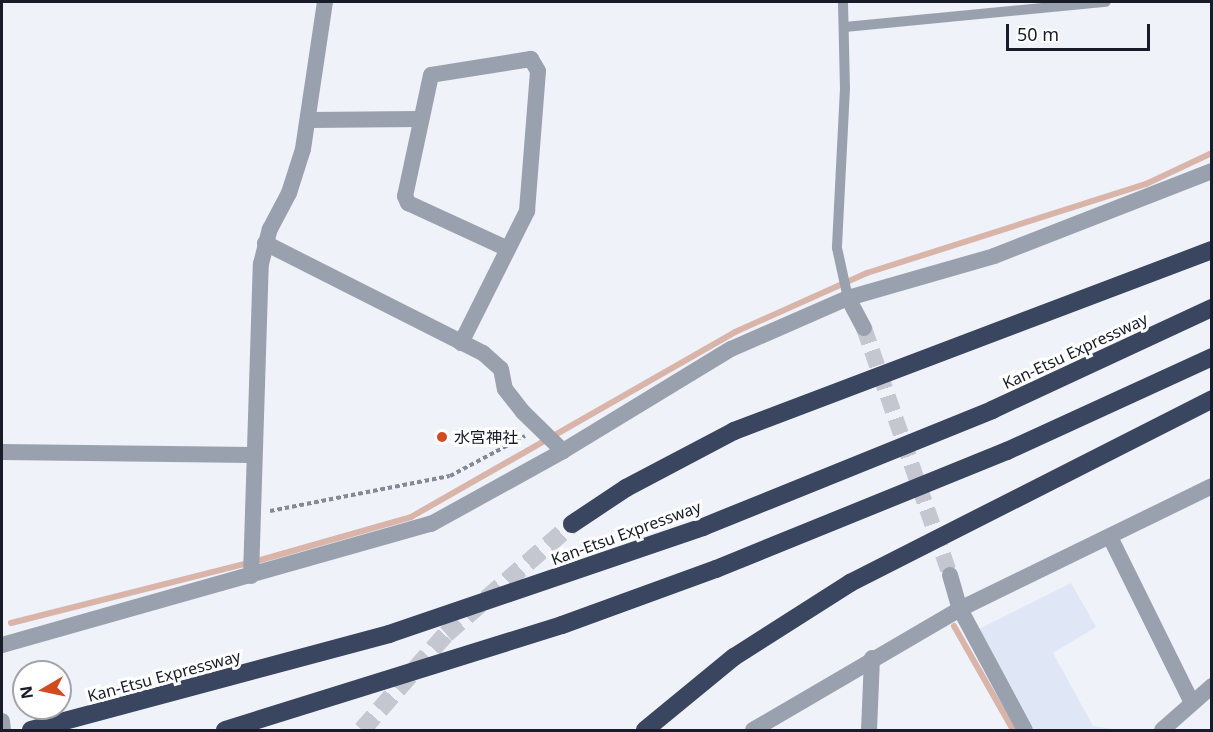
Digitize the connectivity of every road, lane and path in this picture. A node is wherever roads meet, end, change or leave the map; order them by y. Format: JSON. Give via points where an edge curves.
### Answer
{"nodes":[{"id":1,"x":325,"y":2,"type":"edge"},
{"id":2,"x":843,"y":2,"type":"edge"},
{"id":3,"x":1107,"y":2,"type":"edge"},
{"id":4,"x":845,"y":27,"type":"junction"},
{"id":5,"x":419,"y":119,"type":"junction"},
{"id":6,"x":309,"y":120,"type":"junction"},
{"id":7,"x":1212,"y":171,"type":"edge"},
{"id":8,"x":265,"y":243,"type":"junction"},
{"id":9,"x":506,"y":248,"type":"junction"},
{"id":10,"x":1212,"y":250,"type":"edge"},
{"id":11,"x":847,"y":295,"type":"junction"},
{"id":12,"x":1212,"y":308,"type":"edge"},
{"id":13,"x":864,"y":328,"type":"tunnel mouth"},
{"id":14,"x":461,"y":343,"type":"junction"},
{"id":15,"x":1212,"y":357,"type":"edge"},
{"id":16,"x":1212,"y":399,"type":"edge"},
{"id":17,"x":549,"y":437,"type":"junction"},
{"id":18,"x":2,"y":452,"type":"edge"},
{"id":19,"x":253,"y":455,"type":"junction"},
{"id":20,"x":1212,"y":486,"type":"edge"},
{"id":21,"x":252,"y":514,"type":"junction"},
{"id":22,"x":572,"y":524,"type":"tunnel mouth"},
{"id":23,"x":1110,"y":537,"type":"junction"},
{"id":24,"x":950,"y":575,"type":"tunnel mouth"},
{"id":25,"x":251,"y":576,"type":"junction"},
{"id":26,"x":960,"y":609,"type":"junction"},
{"id":27,"x":2,"y":645,"type":"edge"},
{"id":28,"x":872,"y":658,"type":"junction"},
{"id":29,"x":1212,"y":686,"type":"edge"},
{"id":30,"x":1191,"y":701,"type":"junction"},
{"id":31,"x":2,"y":721,"type":"edge"},
{"id":32,"x":3,"y":730,"type":"edge"},
{"id":33,"x":31,"y":730,"type":"edge"},
{"id":34,"x":225,"y":730,"type":"edge"},
{"id":35,"x":645,"y":730,"type":"edge"},
{"id":36,"x":753,"y":730,"type":"edge"},
{"id":37,"x":869,"y":730,"type":"edge"},
{"id":38,"x":1025,"y":730,"type":"edge"},
{"id":39,"x":1162,"y":730,"type":"edge"}],
"edges":[{"from":1,"to":6,"type":"street"},
{"from":2,"to":4,"type":"lane"},
{"from":3,"to":4,"type":"lane"},
{"from":4,"to":11,"type":"lane","via":[[837,248]]},
{"from":5,"to":6,"type":"street"},
{"from":5,"to":9,"type":"street","via":[[405,196],[408,203]]},
{"from":5,"to":9,"type":"street","via":[[431,75],[531,59],[538,70],[532,175],[527,211]]},
{"from":6,"to":8,"type":"street","via":[[288,193]]},
{"from":7,"to":11,"type":"street","via":[[994,256]]},
{"from":8,"to":14,"type":"street"},
{"from":8,"to":19,"type":"street"},
{"from":9,"to":14,"type":"street"},
{"from":10,"to":22,"type":"highway","via":[[734,430],[626,488]]},
{"from":11,"to":13,"type":"street"},
{"from":11,"to":17,"type":"street"},
{"from":12,"to":33,"type":"highway","name":"Kan-Etsu Expressway","via":[[992,410],[650,546],[390,633]]},
{"from":14,"to":17,"type":"street","via":[[483,353],[501,369],[505,389]]},
{"from":15,"to":34,"type":"highway","via":[[1007,451],[717,569],[529,636]]},
{"from":16,"to":35,"type":"highway","via":[[850,583],[734,657]]},
{"from":17,"to":21,"type":"path","via":[[518,442],[450,476]]},
{"from":17,"to":25,"type":"street","via":[[431,524]]},
{"from":18,"to":19,"type":"street"},
{"from":19,"to":21,"type":"street"},
{"from":20,"to":23,"type":"street"},
{"from":21,"to":25,"type":"street"},
{"from":23,"to":26,"type":"street"},
{"from":23,"to":30,"type":"street"},
{"from":24,"to":26,"type":"street"},
{"from":25,"to":27,"type":"street"},
{"from":26,"to":28,"type":"street"},
{"from":26,"to":38,"type":"street"},
{"from":28,"to":36,"type":"street"},
{"from":28,"to":37,"type":"street"},
{"from":29,"to":30,"type":"street"},
{"from":30,"to":39,"type":"street"},
{"from":31,"to":32,"type":"street"}]}
